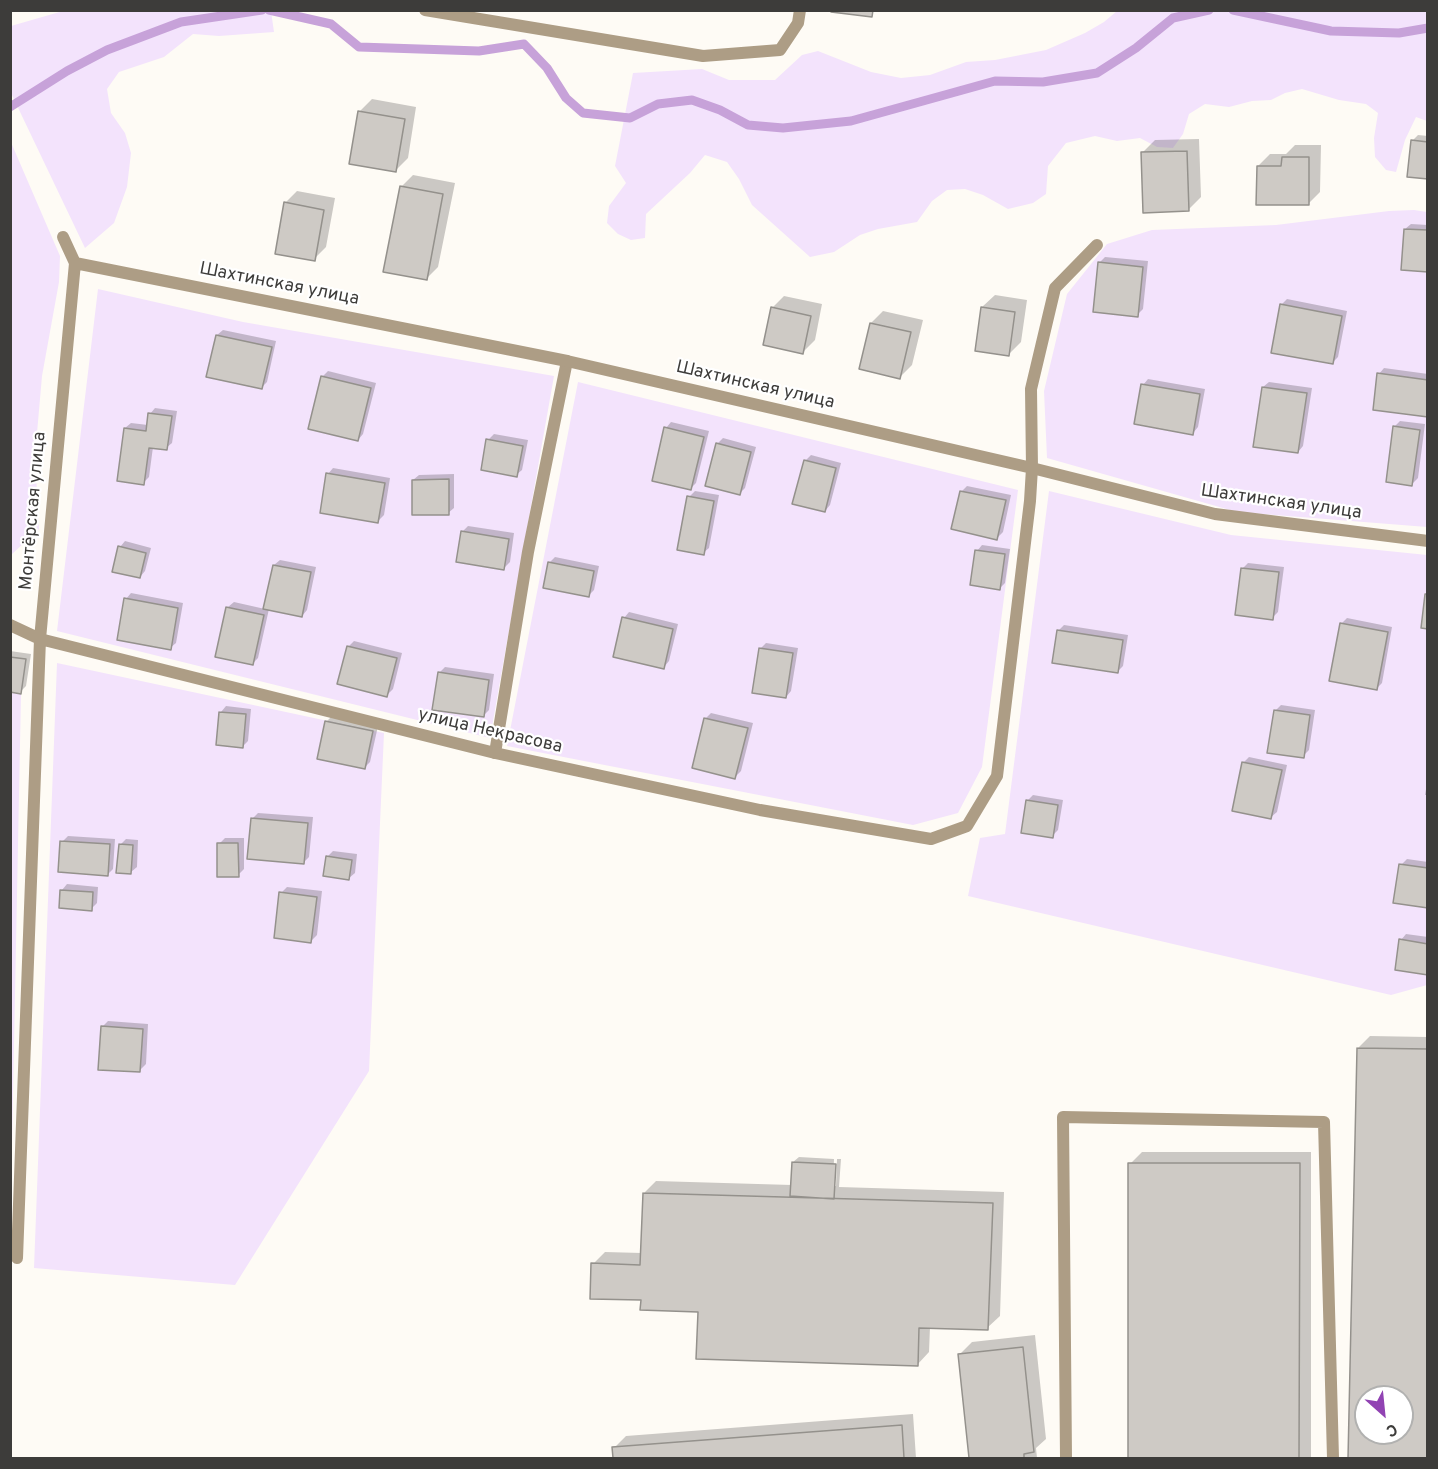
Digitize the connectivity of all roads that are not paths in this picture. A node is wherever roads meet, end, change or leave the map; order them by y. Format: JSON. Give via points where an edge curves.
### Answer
{"nodes":[{"id":1,"x":425,"y":10,"type":"edge"},
{"id":2,"x":800,"y":10,"type":"edge"},
{"id":3,"x":63,"y":237,"type":"dead end"},
{"id":4,"x":1097,"y":245,"type":"dead end"},
{"id":5,"x":75,"y":263,"type":"junction"},
{"id":6,"x":567,"y":361,"type":"junction"},
{"id":7,"x":1032,"y":468,"type":"junction"},
{"id":8,"x":1428,"y":541,"type":"edge"},
{"id":9,"x":10,"y":625,"type":"edge"},
{"id":10,"x":40,"y":639,"type":"junction"},
{"id":11,"x":495,"y":753,"type":"junction"},
{"id":12,"x":17,"y":1258,"type":"dead end"},
{"id":13,"x":1066,"y":1458,"type":"edge"},
{"id":14,"x":1333,"y":1458,"type":"edge"}],
"edges":[{"from":1,"to":2,"type":"street","via":[[703,56],[780,50],[798,23]]},
{"from":3,"to":5,"type":"street"},
{"from":4,"to":7,"type":"street","via":[[1055,288],[1031,389]]},
{"from":5,"to":6,"type":"street","name":"Шахтинская улица"},
{"from":5,"to":10,"type":"street","name":"Монтёрская улица"},
{"from":6,"to":7,"type":"street","name":"Шахтинская улица"},
{"from":6,"to":11,"type":"street","via":[[528,552]]},
{"from":7,"to":8,"type":"street","name":"Шахтинская улица","via":[[1215,514]]},
{"from":7,"to":11,"type":"street","name":"улица Некрасова","via":[[996,776],[967,826],[931,839],[760,810]]},
{"from":9,"to":10,"type":"street","name":"улица Некрасова"},
{"from":10,"to":11,"type":"street","name":"улица Некрасова"},
{"from":10,"to":12,"type":"street","name":"Монтёрская улица"},
{"from":13,"to":14,"type":"street","via":[[1063,1117],[1324,1122]]}]}
